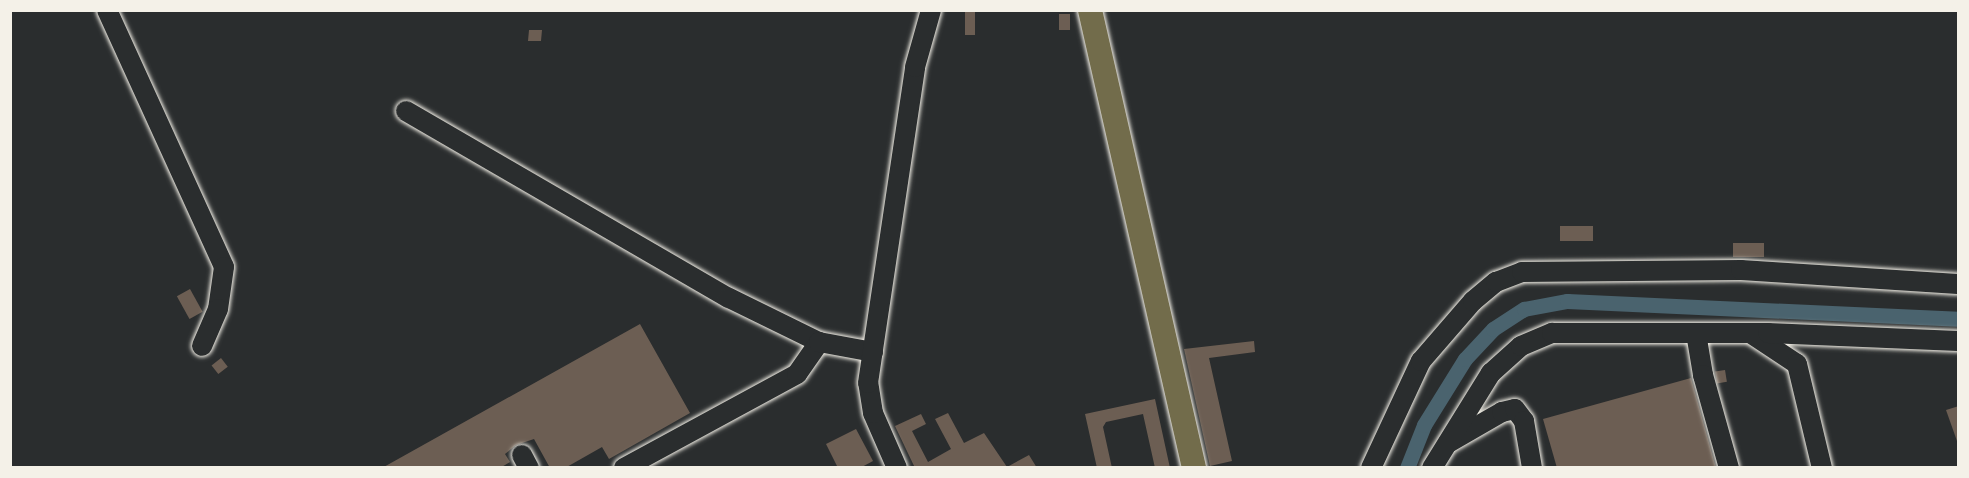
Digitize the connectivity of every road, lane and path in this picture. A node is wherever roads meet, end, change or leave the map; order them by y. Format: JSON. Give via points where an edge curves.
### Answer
{"nodes":[{"id":1,"x":106,"y":10,"type":"edge"},
{"id":2,"x":931,"y":10,"type":"edge"},
{"id":3,"x":1090,"y":10,"type":"edge"},
{"id":4,"x":406,"y":111,"type":"dead end"},
{"id":5,"x":1959,"y":284,"type":"edge"},
{"id":6,"x":1696,"y":333,"type":"junction"},
{"id":7,"x":1750,"y":333,"type":"junction"},
{"id":8,"x":1959,"y":341,"type":"edge"},
{"id":9,"x":819,"y":342,"type":"junction"},
{"id":10,"x":202,"y":346,"type":"dead end"},
{"id":11,"x":873,"y":352,"type":"junction"},
{"id":12,"x":1447,"y":444,"type":"junction"},
{"id":13,"x":624,"y":468,"type":"edge"},
{"id":14,"x":897,"y":468,"type":"edge"},
{"id":15,"x":1194,"y":468,"type":"edge"},
{"id":16,"x":1371,"y":468,"type":"edge"},
{"id":17,"x":1432,"y":468,"type":"edge"},
{"id":18,"x":1532,"y":468,"type":"edge"},
{"id":19,"x":1729,"y":468,"type":"edge"},
{"id":20,"x":1822,"y":468,"type":"edge"}],
"edges":[{"from":1,"to":10,"type":"lane","via":[[224,267],[218,309]]},
{"from":2,"to":11,"type":"lane","via":[[915,67]]},
{"from":3,"to":15,"type":"main road"},
{"from":4,"to":9,"type":"lane","via":[[729,298]]},
{"from":5,"to":16,"type":"lane","via":[[1741,270],[1522,272],[1496,282],[1473,301],[1421,361]]},
{"from":6,"to":7,"type":"lane"},
{"from":6,"to":12,"type":"lane","via":[[1552,333],[1521,346],[1491,373]]},
{"from":6,"to":19,"type":"lane","via":[[1703,375]]},
{"from":7,"to":8,"type":"lane"},
{"from":7,"to":20,"type":"lane","via":[[1797,364]]},
{"from":9,"to":11,"type":"lane"},
{"from":9,"to":13,"type":"lane","via":[[797,374]]},
{"from":11,"to":14,"type":"lane","via":[[868,383],[873,413]]},
{"from":12,"to":17,"type":"lane"},
{"from":12,"to":18,"type":"lane","via":[[1502,412],[1515,409],[1524,421]]}]}
